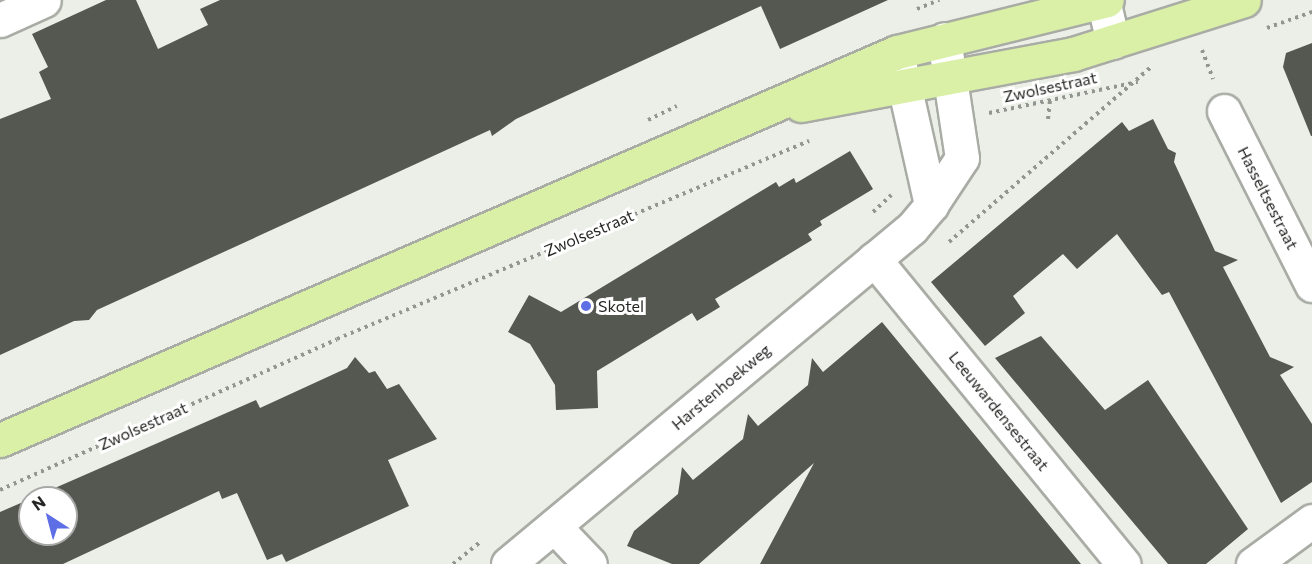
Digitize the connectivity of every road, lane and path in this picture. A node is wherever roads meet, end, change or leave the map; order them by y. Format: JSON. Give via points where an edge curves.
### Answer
{"nodes":[{"id":1,"x":44,"y":0,"type":"edge"},
{"id":2,"x":1104,"y":0,"type":"edge"},
{"id":3,"x":1244,"y":0,"type":"edge"},
{"id":4,"x":0,"y":20,"type":"edge"},
{"id":5,"x":944,"y":39,"type":"junction"},
{"id":6,"x":1113,"y":42,"type":"junction"},
{"id":7,"x":1202,"y":50,"type":"dead end"},
{"id":8,"x":897,"y":52,"type":"junction"},
{"id":9,"x":1192,"y":52,"type":"dead end"},
{"id":10,"x":1163,"y":61,"type":"dead end"},
{"id":11,"x":1142,"y":67,"type":"dead end"},
{"id":12,"x":951,"y":78,"type":"junction"},
{"id":13,"x":1138,"y":82,"type":"dead end"},
{"id":14,"x":904,"y":88,"type":"junction"},
{"id":15,"x":1050,"y":100,"type":"junction"},
{"id":16,"x":778,"y":108,"type":"junction"},
{"id":17,"x":1224,"y":111,"type":"dead end"},
{"id":18,"x":1048,"y":120,"type":"dead end"},
{"id":19,"x":958,"y":128,"type":"junction"},
{"id":20,"x":818,"y":137,"type":"dead end"},
{"id":21,"x":900,"y":186,"type":"dead end"},
{"id":22,"x":931,"y":205,"type":"junction"},
{"id":23,"x":867,"y":218,"type":"dead end"},
{"id":24,"x":874,"y":259,"type":"junction"},
{"id":25,"x":1312,"y":285,"type":"edge"},
{"id":26,"x":0,"y":440,"type":"edge"},
{"id":27,"x":0,"y":490,"type":"edge"},
{"id":28,"x":1312,"y":521,"type":"edge"},
{"id":29,"x":554,"y":526,"type":"junction"},
{"id":30,"x":508,"y":564,"type":"edge"},
{"id":31,"x":590,"y":564,"type":"edge"},
{"id":32,"x":1124,"y":564,"type":"edge"},
{"id":33,"x":1253,"y":564,"type":"edge"}],
"edges":[{"from":1,"to":4,"type":"street"},
{"from":2,"to":5,"type":"main road","name":"Zwolsestraat"},
{"from":2,"to":6,"type":"street"},
{"from":3,"to":6,"type":"main road","name":"Zwolsestraat"},
{"from":5,"to":8,"type":"main road","name":"Zwolsestraat"},
{"from":5,"to":12,"type":"street","name":"Harstenhoekweg"},
{"from":6,"to":12,"type":"main road","name":"Zwolsestraat"},
{"from":7,"to":9,"type":"path"},
{"from":8,"to":14,"type":"street"},
{"from":8,"to":16,"type":"main road","name":"Zwolsestraat"},
{"from":10,"to":11,"type":"path"},
{"from":12,"to":14,"type":"main road","name":"Zwolsestraat"},
{"from":12,"to":19,"type":"street","name":"Harstenhoekweg"},
{"from":13,"to":15,"type":"path"},
{"from":14,"to":16,"type":"main road","name":"Zwolsestraat"},
{"from":14,"to":22,"type":"street"},
{"from":15,"to":18,"type":"path"},
{"from":15,"to":19,"type":"path","via":[[987,113]]},
{"from":16,"to":26,"type":"main road","name":"Zwolsestraat"},
{"from":17,"to":25,"type":"street","name":"Hasseltsestraat"},
{"from":19,"to":22,"type":"street","name":"Harstenhoekweg","via":[[960,164]]},
{"from":20,"to":27,"type":"path","name":"Zwolsestraat","via":[[337,339]]},
{"from":21,"to":23,"type":"path"},
{"from":22,"to":24,"type":"street","name":"Harstenhoekweg"},
{"from":24,"to":29,"type":"street","name":"Harstenhoekweg"},
{"from":24,"to":32,"type":"street","name":"Leeuwardensestraat"},
{"from":28,"to":33,"type":"street"},
{"from":29,"to":30,"type":"street","name":"Harstenhoekweg"},
{"from":29,"to":31,"type":"street"}]}
